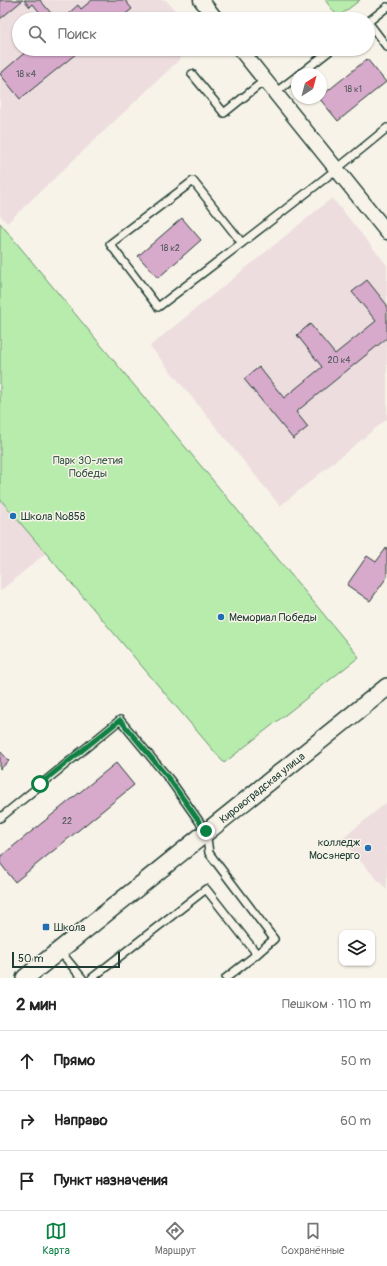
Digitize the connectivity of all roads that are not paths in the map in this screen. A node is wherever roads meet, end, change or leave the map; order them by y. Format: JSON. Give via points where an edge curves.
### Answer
{"nodes":[{"id":1,"x":201,"y":0,"type":"edge"},
{"id":2,"x":387,"y":7,"type":"edge"},
{"id":3,"x":210,"y":12,"type":"edge"},
{"id":4,"x":375,"y":16,"type":"edge"},
{"id":5,"x":375,"y":31,"type":"edge"},
{"id":6,"x":387,"y":47,"type":"edge"},
{"id":7,"x":246,"y":56,"type":"edge"},
{"id":8,"x":323,"y":56,"type":"edge"},
{"id":9,"x":308,"y":68,"type":"edge"},
{"id":10,"x":192,"y":74,"type":"dead end"},
{"id":11,"x":265,"y":80,"type":"junction"},
{"id":12,"x":291,"y":81,"type":"edge"},
{"id":13,"x":275,"y":93,"type":"junction"},
{"id":14,"x":387,"y":128,"type":"edge"},
{"id":15,"x":337,"y":170,"type":"junction"},
{"id":16,"x":387,"y":232,"type":"edge"},
{"id":17,"x":242,"y":244,"type":"junction"},
{"id":18,"x":387,"y":687,"type":"edge"},
{"id":19,"x":0,"y":818,"type":"edge"},
{"id":20,"x":206,"y":831,"type":"junction"},
{"id":21,"x":59,"y":950,"type":"junction"},
{"id":22,"x":257,"y":954,"type":"junction"},
{"id":23,"x":25,"y":978,"type":"edge"},
{"id":24,"x":82,"y":978,"type":"edge"},
{"id":25,"x":92,"y":978,"type":"edge"},
{"id":26,"x":226,"y":978,"type":"edge"}],
"edges":[{"from":1,"to":3,"type":"street"},
{"from":2,"to":4,"type":"lane"},
{"from":5,"to":6,"type":"lane"},
{"from":7,"to":11,"type":"street"},
{"from":8,"to":9,"type":"lane"},
{"from":10,"to":11,"type":"lane","via":[[224,113]]},
{"from":11,"to":13,"type":"street"},
{"from":12,"to":13,"type":"lane"},
{"from":13,"to":15,"type":"street"},
{"from":14,"to":15,"type":"lane"},
{"from":15,"to":16,"type":"street"},
{"from":15,"to":17,"type":"lane"},
{"from":17,"to":17,"type":"lane","via":[[158,307],[110,244],[193,181]]},
{"from":18,"to":20,"type":"street","name":"Кировоградская улица"},
{"from":19,"to":20,"type":"lane","via":[[120,720],[170,780]]},
{"from":20,"to":21,"type":"street","name":"Кировоградская улица"},
{"from":20,"to":22,"type":"lane","via":[[209,854],[274,939]]},
{"from":21,"to":23,"type":"street","name":"Кировоградская улица"},
{"from":21,"to":24,"type":"lane"},
{"from":22,"to":25,"type":"lane","via":[[206,889]]},
{"from":22,"to":26,"type":"lane"}]}
